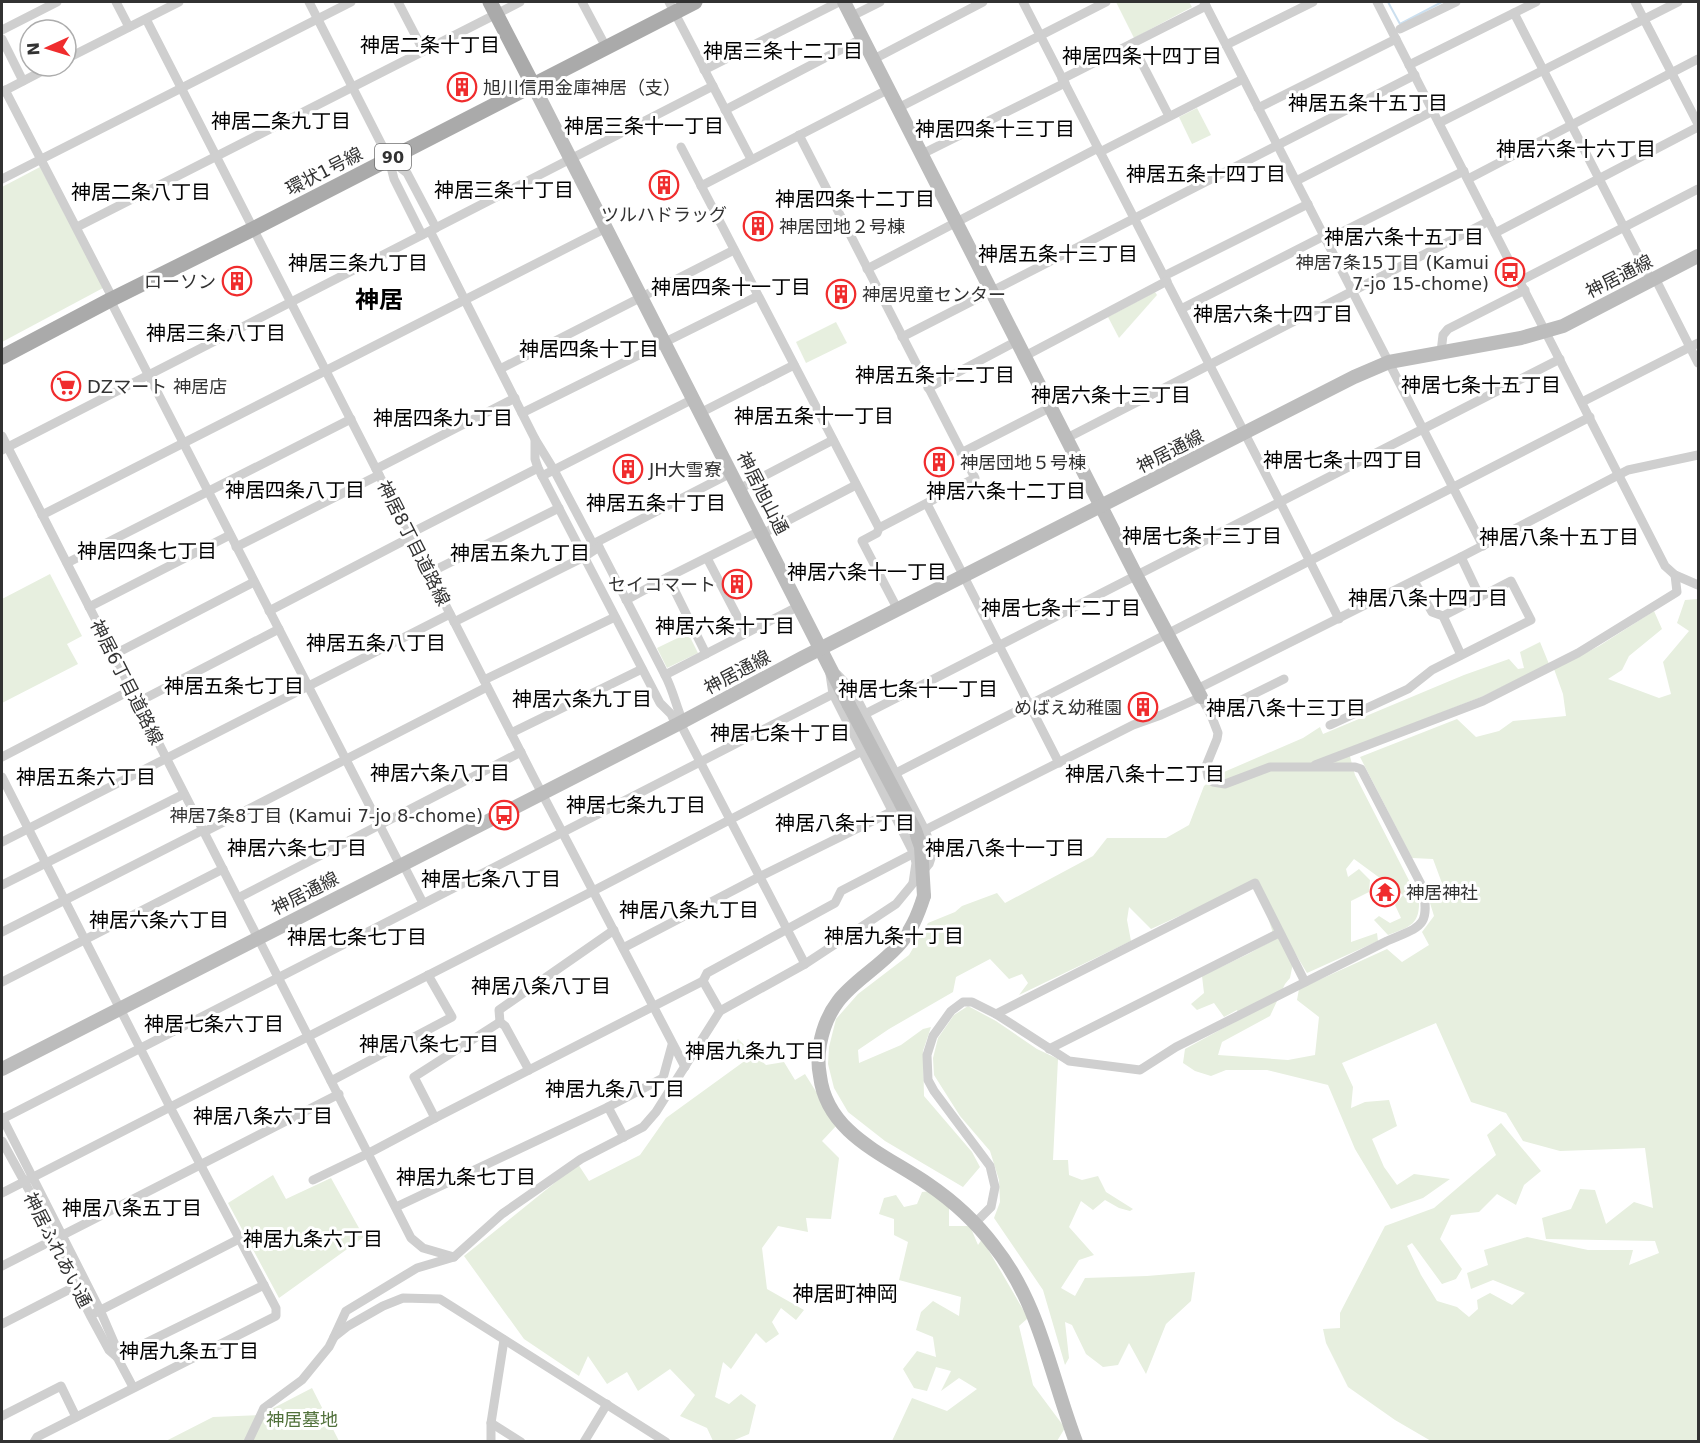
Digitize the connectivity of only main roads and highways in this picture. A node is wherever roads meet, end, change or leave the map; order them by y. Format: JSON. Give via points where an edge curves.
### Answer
{"nodes":[{"id":1,"x":695,"y":2,"type":"edge"},
{"id":2,"x":672,"y":7,"type":"edge"},
{"id":3,"x":493,"y":8,"type":"edge"},
{"id":4,"x":533,"y":85,"type":"junction"},
{"id":5,"x":2,"y":357,"type":"edge"}],
"edges":[{"from":1,"to":2,"type":"main road","name":"環状1号線","number":"90"},
{"from":2,"to":4,"type":"main road","name":"環状1号線","number":"90"},
{"from":3,"to":4,"type":"main road","name":"神居旭山通"},
{"from":4,"to":5,"type":"main road","name":"環状1号線","number":"90"}]}
